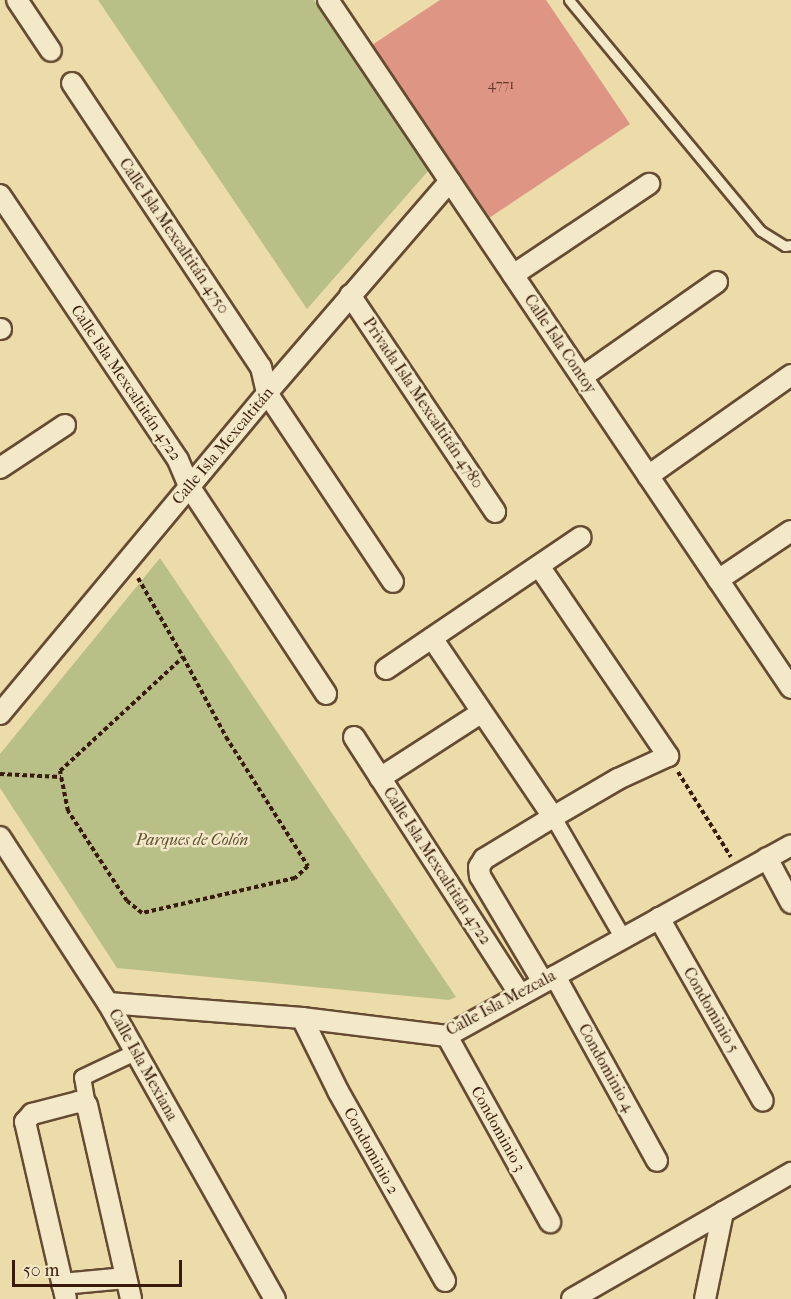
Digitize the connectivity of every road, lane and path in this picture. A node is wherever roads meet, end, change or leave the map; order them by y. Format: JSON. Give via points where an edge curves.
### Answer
{"nodes":[{"id":1,"x":17,"y":0,"type":"edge"},
{"id":2,"x":328,"y":0,"type":"edge"},
{"id":3,"x":569,"y":0,"type":"edge"},
{"id":4,"x":51,"y":51,"type":"dead end"},
{"id":5,"x":72,"y":83,"type":"dead end"},
{"id":6,"x":450,"y":182,"type":"junction"},
{"id":7,"x":649,"y":184,"type":"dead end"},
{"id":8,"x":0,"y":195,"type":"edge"},
{"id":9,"x":791,"y":244,"type":"edge"},
{"id":10,"x":513,"y":275,"type":"junction"},
{"id":11,"x":717,"y":282,"type":"dead end"},
{"id":12,"x":350,"y":295,"type":"junction"},
{"id":13,"x":791,"y":375,"type":"edge"},
{"id":14,"x":582,"y":377,"type":"junction"},
{"id":15,"x":267,"y":393,"type":"junction"},
{"id":16,"x":65,"y":425,"type":"dead end"},
{"id":17,"x":0,"y":468,"type":"edge"},
{"id":18,"x":648,"y":476,"type":"junction"},
{"id":19,"x":189,"y":486,"type":"junction"},
{"id":20,"x":495,"y":512,"type":"dead end"},
{"id":21,"x":791,"y":531,"type":"edge"},
{"id":22,"x":581,"y":537,"type":"dead end"},
{"id":23,"x":128,"y":559,"type":"junction"},
{"id":24,"x":538,"y":566,"type":"junction"},
{"id":25,"x":718,"y":580,"type":"junction"},
{"id":26,"x":393,"y":582,"type":"dead end"},
{"id":27,"x":432,"y":638,"type":"junction"},
{"id":28,"x":183,"y":657,"type":"junction"},
{"id":29,"x":386,"y":669,"type":"dead end"},
{"id":30,"x":788,"y":679,"type":"edge"},
{"id":31,"x":326,"y":694,"type":"dead end"},
{"id":32,"x":482,"y":712,"type":"junction"},
{"id":33,"x":0,"y":714,"type":"edge"},
{"id":34,"x":354,"y":737,"type":"dead end"},
{"id":35,"x":668,"y":756,"type":"junction"},
{"id":36,"x":0,"y":774,"type":"edge"},
{"id":37,"x":61,"y":777,"type":"junction"},
{"id":38,"x":380,"y":778,"type":"junction"},
{"id":39,"x":553,"y":817,"type":"junction"},
{"id":40,"x":0,"y":837,"type":"edge"},
{"id":41,"x":791,"y":845,"type":"edge"},
{"id":42,"x":767,"y":858,"type":"junction"},
{"id":43,"x":738,"y":874,"type":"junction"},
{"id":44,"x":791,"y":903,"type":"edge"},
{"id":45,"x":659,"y":918,"type":"junction"},
{"id":46,"x":623,"y":938,"type":"junction"},
{"id":47,"x":549,"y":979,"type":"junction"},
{"id":48,"x":520,"y":995,"type":"junction"},
{"id":49,"x":108,"y":1003,"type":"junction"},
{"id":50,"x":302,"y":1018,"type":"junction"},
{"id":51,"x":447,"y":1036,"type":"junction"},
{"id":52,"x":135,"y":1052,"type":"junction"},
{"id":53,"x":763,"y":1101,"type":"dead end"},
{"id":54,"x":87,"y":1106,"type":"junction"},
{"id":55,"x":657,"y":1161,"type":"dead end"},
{"id":56,"x":791,"y":1173,"type":"edge"},
{"id":57,"x":723,"y":1212,"type":"junction"},
{"id":58,"x":550,"y":1222,"type":"dead end"},
{"id":59,"x":126,"y":1278,"type":"junction"},
{"id":60,"x":445,"y":1281,"type":"dead end"},
{"id":61,"x":64,"y":1292,"type":"edge"},
{"id":62,"x":131,"y":1299,"type":"edge"},
{"id":63,"x":275,"y":1299,"type":"edge"},
{"id":64,"x":572,"y":1299,"type":"edge"},
{"id":65,"x":705,"y":1299,"type":"edge"}],
"edges":[{"from":1,"to":4,"type":"street"},
{"from":2,"to":6,"type":"street","name":"Calle Isla Contoy"},
{"from":3,"to":9,"type":"lane","via":[[761,231],[785,246]]},
{"from":5,"to":15,"type":"street","name":"Calle Isla Mexcaltitán 4750","via":[[261,367]]},
{"from":6,"to":10,"type":"street","name":"Calle Isla Contoy"},
{"from":6,"to":12,"type":"street","name":"Calle Isla Mexcaltitán"},
{"from":7,"to":10,"type":"street"},
{"from":8,"to":19,"type":"street","name":"Calle Isla Mexcaltitán 4722","via":[[178,460]]},
{"from":10,"to":14,"type":"street","name":"Calle Isla Contoy"},
{"from":11,"to":14,"type":"street"},
{"from":12,"to":15,"type":"street","name":"Calle Isla Mexcaltitán"},
{"from":12,"to":20,"type":"street","name":"Privada Isla Mexcaltitán 4780"},
{"from":13,"to":18,"type":"street"},
{"from":14,"to":18,"type":"street","name":"Calle Isla Contoy"},
{"from":15,"to":19,"type":"street","name":"Calle Isla Mexcaltitán"},
{"from":15,"to":26,"type":"street","name":"Calle Isla Mexcaltitán 4750"},
{"from":16,"to":17,"type":"street"},
{"from":18,"to":25,"type":"street","name":"Calle Isla Contoy"},
{"from":19,"to":23,"type":"street","name":"Calle Isla Mexcaltitán"},
{"from":19,"to":31,"type":"street","name":"Calle Isla Mexcaltitán 4722"},
{"from":21,"to":25,"type":"street"},
{"from":22,"to":24,"type":"street"},
{"from":23,"to":28,"type":"path"},
{"from":23,"to":33,"type":"street","name":"Calle Isla Mexcaltitán"},
{"from":24,"to":27,"type":"street"},
{"from":24,"to":35,"type":"street"},
{"from":25,"to":30,"type":"street","name":"Calle Isla Contoy"},
{"from":27,"to":29,"type":"street"},
{"from":27,"to":32,"type":"street"},
{"from":28,"to":37,"type":"path","via":[[63,765]]},
{"from":28,"to":37,"type":"path","via":[[226,737],[308,866],[295,878],[142,913],[127,901],[68,811]]},
{"from":32,"to":38,"type":"street"},
{"from":32,"to":39,"type":"street"},
{"from":34,"to":38,"type":"street","name":"Calle Isla Mexcaltitán 4722"},
{"from":35,"to":39,"type":"street","via":[[618,779]]},
{"from":35,"to":43,"type":"path","via":[[728,849]]},
{"from":36,"to":37,"type":"path"},
{"from":38,"to":48,"type":"street","name":"Calle Isla Mexcaltitán 4722"},
{"from":39,"to":46,"type":"street"},
{"from":39,"to":47,"type":"street","name":"Condominio 4","via":[[478,867],[480,876]]},
{"from":40,"to":49,"type":"street","name":"Calle Isla Mexiana"},
{"from":41,"to":42,"type":"street","name":"Calle Isla Mezcala"},
{"from":42,"to":43,"type":"street","name":"Calle Isla Mezcala"},
{"from":42,"to":44,"type":"street"},
{"from":43,"to":45,"type":"street","name":"Calle Isla Mezcala"},
{"from":45,"to":46,"type":"street","name":"Calle Isla Mezcala"},
{"from":45,"to":53,"type":"street","name":"Condominio 5"},
{"from":46,"to":47,"type":"street","name":"Calle Isla Mezcala"},
{"from":47,"to":48,"type":"street","name":"Calle Isla Mezcala"},
{"from":47,"to":55,"type":"street","name":"Condominio 4"},
{"from":48,"to":51,"type":"street","name":"Calle Isla Mezcala"},
{"from":49,"to":50,"type":"street","name":"Calle Isla Mezcala"},
{"from":49,"to":52,"type":"street","name":"Calle Isla Mexiana"},
{"from":50,"to":51,"type":"street","name":"Calle Isla Mezcala"},
{"from":50,"to":60,"type":"street","name":"Condominio 2","via":[[338,1091]]},
{"from":51,"to":58,"type":"street","name":"Condominio 3"},
{"from":52,"to":54,"type":"street","via":[[82,1077]]},
{"from":52,"to":63,"type":"street","name":"Calle Isla Mexiana"},
{"from":54,"to":59,"type":"street"},
{"from":54,"to":61,"type":"street","via":[[78,1102],[32,1114],[25,1122]]},
{"from":56,"to":57,"type":"street"},
{"from":57,"to":64,"type":"street"},
{"from":57,"to":65,"type":"street"},
{"from":59,"to":61,"type":"street"},
{"from":59,"to":62,"type":"street"}]}
